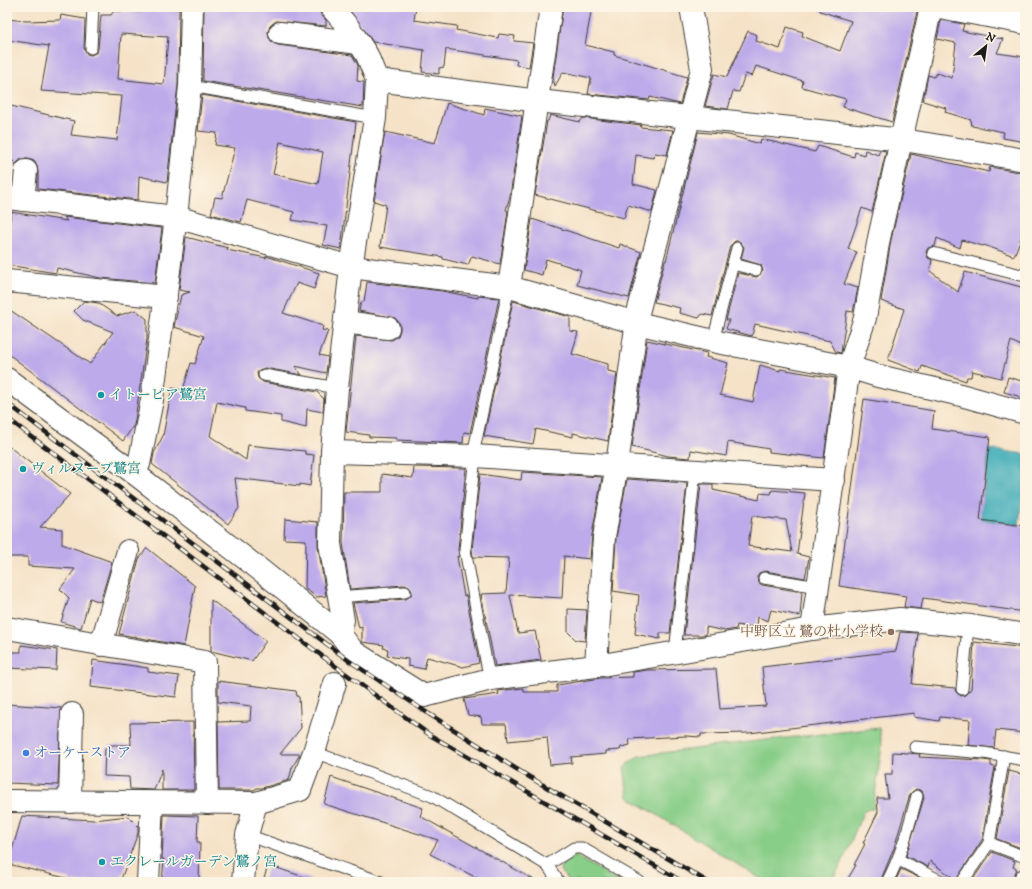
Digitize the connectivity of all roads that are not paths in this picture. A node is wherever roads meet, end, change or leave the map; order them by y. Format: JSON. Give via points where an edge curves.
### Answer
{"nodes":[{"id":1,"x":94,"y":7,"type":"edge"},
{"id":2,"x":192,"y":7,"type":"edge"},
{"id":3,"x":331,"y":7,"type":"edge"},
{"id":4,"x":551,"y":7,"type":"edge"},
{"id":5,"x":691,"y":7,"type":"edge"},
{"id":6,"x":931,"y":7,"type":"edge"},
{"id":7,"x":939,"y":7,"type":"edge"},
{"id":8,"x":1025,"y":23,"type":"edge"},
{"id":9,"x":280,"y":33,"type":"dead end"},
{"id":10,"x":359,"y":43,"type":"junction"},
{"id":11,"x":91,"y":48,"type":"dead end"},
{"id":12,"x":377,"y":80,"type":"junction"},
{"id":13,"x":190,"y":86,"type":"junction"},
{"id":14,"x":538,"y":101,"type":"junction"},
{"id":15,"x":374,"y":118,"type":"junction"},
{"id":16,"x":689,"y":118,"type":"junction"},
{"id":17,"x":903,"y":140,"type":"junction"},
{"id":18,"x":1025,"y":160,"type":"edge"},
{"id":19,"x":26,"y":171,"type":"dead end"},
{"id":20,"x":15,"y":199,"type":"edge"},
{"id":21,"x":176,"y":216,"type":"junction"},
{"id":22,"x":737,"y":248,"type":"dead end"},
{"id":23,"x":933,"y":253,"type":"dead end"},
{"id":24,"x":733,"y":264,"type":"junction"},
{"id":25,"x":351,"y":267,"type":"junction"},
{"id":26,"x":756,"y":270,"type":"dead end"},
{"id":27,"x":1025,"y":276,"type":"edge"},
{"id":28,"x":7,"y":280,"type":"edge"},
{"id":29,"x":509,"y":287,"type":"junction"},
{"id":30,"x":166,"y":297,"type":"junction"},
{"id":31,"x":345,"y":322,"type":"junction"},
{"id":32,"x":637,"y":323,"type":"junction"},
{"id":33,"x":388,"y":328,"type":"dead end"},
{"id":34,"x":713,"y":341,"type":"junction"},
{"id":35,"x":849,"y":367,"type":"junction"},
{"id":36,"x":264,"y":375,"type":"dead end"},
{"id":37,"x":7,"y":379,"type":"edge"},
{"id":38,"x":337,"y":388,"type":"junction"},
{"id":39,"x":1025,"y":413,"type":"edge"},
{"id":40,"x":332,"y":452,"type":"junction"},
{"id":41,"x":476,"y":456,"type":"junction"},
{"id":42,"x":616,"y":465,"type":"junction"},
{"id":43,"x":695,"y":471,"type":"junction"},
{"id":44,"x":134,"y":473,"type":"junction"},
{"id":45,"x":834,"y":480,"type":"junction"},
{"id":46,"x":128,"y":551,"type":"dead end"},
{"id":47,"x":764,"y":578,"type":"dead end"},
{"id":48,"x":818,"y":587,"type":"junction"},
{"id":49,"x":405,"y":592,"type":"dead end"},
{"id":50,"x":340,"y":600,"type":"junction"},
{"id":51,"x":968,"y":626,"type":"junction"},
{"id":52,"x":7,"y":628,"type":"edge"},
{"id":53,"x":812,"y":629,"type":"junction"},
{"id":54,"x":340,"y":634,"type":"junction"},
{"id":55,"x":1025,"y":635,"type":"edge"},
{"id":56,"x":101,"y":645,"type":"junction"},
{"id":57,"x":676,"y":652,"type":"junction"},
{"id":58,"x":596,"y":666,"type":"junction"},
{"id":59,"x":491,"y":678,"type":"junction"},
{"id":60,"x":335,"y":683,"type":"dead end"},
{"id":61,"x":962,"y":689,"type":"dead end"},
{"id":62,"x":72,"y":714,"type":"dead end"},
{"id":63,"x":915,"y":747,"type":"dead end"},
{"id":64,"x":314,"y":752,"type":"junction"},
{"id":65,"x":1004,"y":756,"type":"junction"},
{"id":66,"x":1025,"y":760,"type":"edge"},
{"id":67,"x":917,"y":796,"type":"dead end"},
{"id":68,"x":7,"y":800,"type":"edge"},
{"id":69,"x":70,"y":802,"type":"junction"},
{"id":70,"x":152,"y":803,"type":"junction"},
{"id":71,"x":207,"y":803,"type":"junction"},
{"id":72,"x":256,"y":803,"type":"junction"},
{"id":73,"x":247,"y":835,"type":"junction"},
{"id":74,"x":989,"y":843,"type":"junction"},
{"id":75,"x":1025,"y":856,"type":"edge"},
{"id":76,"x":898,"y":860,"type":"junction"},
{"id":77,"x":547,"y":865,"type":"junction"},
{"id":78,"x":148,"y":882,"type":"edge"},
{"id":79,"x":243,"y":882,"type":"edge"},
{"id":80,"x":381,"y":882,"type":"edge"},
{"id":81,"x":559,"y":882,"type":"edge"},
{"id":82,"x":640,"y":882,"type":"edge"},
{"id":83,"x":887,"y":882,"type":"edge"},
{"id":84,"x":943,"y":882,"type":"edge"},
{"id":85,"x":962,"y":882,"type":"edge"}],
"edges":[{"from":1,"to":11,"type":"lane"},
{"from":2,"to":13,"type":"street"},
{"from":3,"to":10,"type":"street"},
{"from":4,"to":14,"type":"street"},
{"from":5,"to":16,"type":"street","via":[[702,69]]},
{"from":6,"to":17,"type":"street"},
{"from":7,"to":8,"type":"street"},
{"from":9,"to":10,"type":"street"},
{"from":10,"to":12,"type":"street"},
{"from":12,"to":14,"type":"street"},
{"from":12,"to":15,"type":"street"},
{"from":13,"to":15,"type":"lane"},
{"from":13,"to":21,"type":"street"},
{"from":14,"to":16,"type":"street"},
{"from":14,"to":29,"type":"street"},
{"from":15,"to":25,"type":"street"},
{"from":16,"to":17,"type":"street"},
{"from":16,"to":32,"type":"street"},
{"from":17,"to":18,"type":"street"},
{"from":17,"to":35,"type":"street","via":[[879,238],[865,318]]},
{"from":19,"to":20,"type":"street"},
{"from":20,"to":21,"type":"street"},
{"from":21,"to":25,"type":"street"},
{"from":21,"to":30,"type":"street"},
{"from":22,"to":24,"type":"lane"},
{"from":23,"to":27,"type":"lane"},
{"from":24,"to":26,"type":"lane"},
{"from":24,"to":34,"type":"lane"},
{"from":25,"to":29,"type":"street"},
{"from":25,"to":31,"type":"street"},
{"from":28,"to":30,"type":"street"},
{"from":29,"to":32,"type":"street"},
{"from":29,"to":41,"type":"lane","via":[[475,445]]},
{"from":30,"to":44,"type":"street","via":[[152,400],[139,464]]},
{"from":31,"to":33,"type":"street"},
{"from":31,"to":38,"type":"street"},
{"from":32,"to":34,"type":"street"},
{"from":32,"to":42,"type":"street"},
{"from":34,"to":35,"type":"street"},
{"from":35,"to":39,"type":"street"},
{"from":35,"to":45,"type":"street"},
{"from":36,"to":38,"type":"lane"},
{"from":37,"to":44,"type":"street"},
{"from":38,"to":40,"type":"street"},
{"from":40,"to":41,"type":"street"},
{"from":40,"to":50,"type":"street","via":[[330,544]]},
{"from":41,"to":42,"type":"street"},
{"from":41,"to":59,"type":"lane","via":[[465,550]]},
{"from":42,"to":43,"type":"street"},
{"from":42,"to":58,"type":"street","via":[[604,537]]},
{"from":43,"to":45,"type":"street"},
{"from":43,"to":57,"type":"lane"},
{"from":44,"to":54,"type":"street"},
{"from":45,"to":48,"type":"street"},
{"from":46,"to":56,"type":"street"},
{"from":47,"to":48,"type":"lane"},
{"from":48,"to":53,"type":"street"},
{"from":49,"to":50,"type":"lane","via":[[350,596]]},
{"from":50,"to":54,"type":"street","via":[[343,620]]},
{"from":51,"to":53,"type":"street","via":[[900,619]]},
{"from":51,"to":55,"type":"street"},
{"from":51,"to":61,"type":"lane"},
{"from":52,"to":56,"type":"street"},
{"from":53,"to":57,"type":"street"},
{"from":54,"to":59,"type":"street","via":[[354,652],[424,696]]},
{"from":56,"to":71,"type":"street","via":[[205,662]]},
{"from":57,"to":58,"type":"street"},
{"from":58,"to":59,"type":"street"},
{"from":60,"to":64,"type":"street"},
{"from":62,"to":69,"type":"street"},
{"from":63,"to":65,"type":"lane"},
{"from":64,"to":72,"type":"street","via":[[300,790]]},
{"from":64,"to":77,"type":"lane","via":[[432,796]]},
{"from":65,"to":66,"type":"lane"},
{"from":65,"to":74,"type":"lane"},
{"from":67,"to":76,"type":"lane"},
{"from":68,"to":69,"type":"street"},
{"from":69,"to":70,"type":"street"},
{"from":70,"to":71,"type":"street"},
{"from":70,"to":78,"type":"street"},
{"from":71,"to":72,"type":"street"},
{"from":72,"to":73,"type":"street"},
{"from":73,"to":79,"type":"street"},
{"from":73,"to":80,"type":"lane"},
{"from":74,"to":75,"type":"lane"},
{"from":74,"to":85,"type":"lane"},
{"from":76,"to":83,"type":"lane"},
{"from":76,"to":84,"type":"lane"},
{"from":77,"to":81,"type":"lane"},
{"from":77,"to":82,"type":"lane","via":[[574,848],[582,848]]}]}
